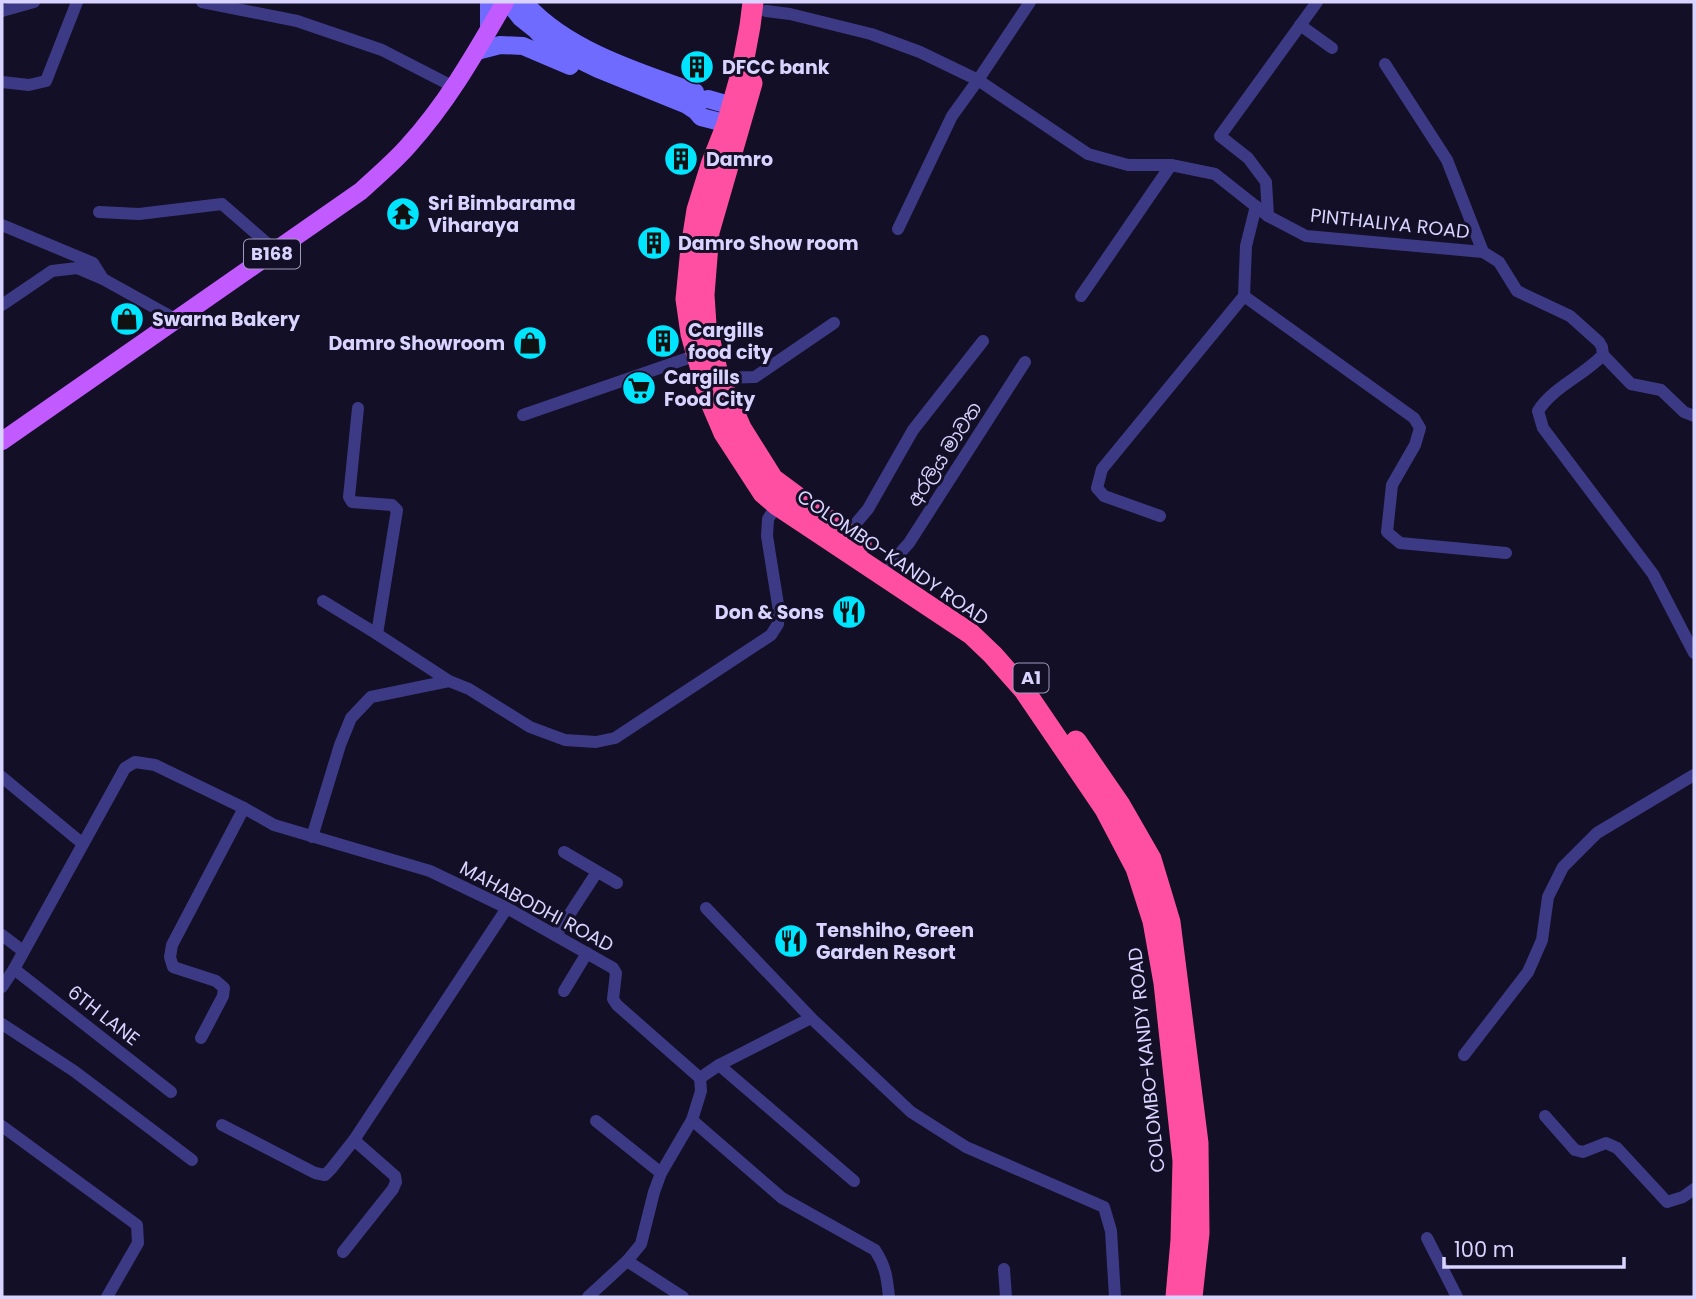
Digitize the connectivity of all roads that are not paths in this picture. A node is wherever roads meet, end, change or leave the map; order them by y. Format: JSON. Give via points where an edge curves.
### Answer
{"nodes":[{"id":1,"x":34,"y":2,"type":"edge"},
{"id":2,"x":77,"y":2,"type":"edge"},
{"id":3,"x":202,"y":2,"type":"edge"},
{"id":4,"x":507,"y":2,"type":"edge"},
{"id":5,"x":524,"y":2,"type":"edge"},
{"id":6,"x":1030,"y":2,"type":"edge"},
{"id":7,"x":1317,"y":2,"type":"edge"},
{"id":8,"x":762,"y":5,"type":"edge"},
{"id":9,"x":2,"y":11,"type":"edge"},
{"id":10,"x":492,"y":16,"type":"edge"},
{"id":11,"x":1300,"y":25,"type":"junction"},
{"id":12,"x":536,"y":30,"type":"junction"},
{"id":13,"x":1332,"y":47,"type":"dead end"},
{"id":14,"x":477,"y":51,"type":"junction"},
{"id":15,"x":1385,"y":64,"type":"dead end"},
{"id":16,"x":978,"y":80,"type":"junction"},
{"id":17,"x":2,"y":82,"type":"edge"},
{"id":18,"x":454,"y":88,"type":"junction"},
{"id":19,"x":708,"y":99,"type":"junction"},
{"id":20,"x":701,"y":117,"type":"junction"},
{"id":21,"x":736,"y":117,"type":"junction"},
{"id":22,"x":1171,"y":165,"type":"junction"},
{"id":23,"x":1256,"y":206,"type":"junction"},
{"id":24,"x":99,"y":212,"type":"dead end"},
{"id":25,"x":1268,"y":216,"type":"junction"},
{"id":26,"x":2,"y":225,"type":"edge"},
{"id":27,"x":898,"y":229,"type":"dead end"},
{"id":28,"x":276,"y":251,"type":"junction"},
{"id":29,"x":1483,"y":252,"type":"junction"},
{"id":30,"x":103,"y":279,"type":"junction"},
{"id":31,"x":1082,"y":296,"type":"dead end"},
{"id":32,"x":1244,"y":296,"type":"junction"},
{"id":33,"x":2,"y":305,"type":"edge"},
{"id":34,"x":177,"y":320,"type":"junction"},
{"id":35,"x":834,"y":323,"type":"dead end"},
{"id":36,"x":983,"y":341,"type":"dead end"},
{"id":37,"x":696,"y":355,"type":"junction"},
{"id":38,"x":1603,"y":355,"type":"junction"},
{"id":39,"x":1025,"y":362,"type":"dead end"},
{"id":40,"x":719,"y":378,"type":"junction"},
{"id":41,"x":358,"y":408,"type":"dead end"},
{"id":42,"x":523,"y":415,"type":"dead end"},
{"id":43,"x":1694,"y":416,"type":"edge"},
{"id":44,"x":2,"y":441,"type":"edge"},
{"id":45,"x":777,"y":505,"type":"junction"},
{"id":46,"x":1160,"y":516,"type":"dead end"},
{"id":47,"x":847,"y":534,"type":"junction"},
{"id":48,"x":1506,"y":553,"type":"dead end"},
{"id":49,"x":891,"y":563,"type":"junction"},
{"id":50,"x":323,"y":601,"type":"dead end"},
{"id":51,"x":377,"y":634,"type":"junction"},
{"id":52,"x":1694,"y":653,"type":"edge"},
{"id":53,"x":449,"y":681,"type":"junction"},
{"id":54,"x":1694,"y":775,"type":"edge"},
{"id":55,"x":2,"y":777,"type":"edge"},
{"id":56,"x":244,"y":808,"type":"junction"},
{"id":57,"x":312,"y":837,"type":"junction"},
{"id":58,"x":83,"y":844,"type":"junction"},
{"id":59,"x":564,"y":852,"type":"dead end"},
{"id":60,"x":597,"y":872,"type":"junction"},
{"id":61,"x":617,"y":883,"type":"dead end"},
{"id":62,"x":508,"y":908,"type":"junction"},
{"id":63,"x":706,"y":908,"type":"dead end"},
{"id":64,"x":2,"y":935,"type":"edge"},
{"id":65,"x":556,"y":935,"type":"junction"},
{"id":66,"x":23,"y":951,"type":"junction"},
{"id":67,"x":587,"y":953,"type":"junction"},
{"id":68,"x":14,"y":969,"type":"junction"},
{"id":69,"x":2,"y":987,"type":"edge"},
{"id":70,"x":564,"y":991,"type":"dead end"},
{"id":71,"x":811,"y":1018,"type":"junction"},
{"id":72,"x":2,"y":1024,"type":"edge"},
{"id":73,"x":201,"y":1038,"type":"dead end"},
{"id":74,"x":1464,"y":1055,"type":"dead end"},
{"id":75,"x":719,"y":1065,"type":"junction"},
{"id":76,"x":700,"y":1077,"type":"junction"},
{"id":77,"x":171,"y":1092,"type":"dead end"},
{"id":78,"x":1545,"y":1116,"type":"dead end"},
{"id":79,"x":692,"y":1119,"type":"junction"},
{"id":80,"x":596,"y":1121,"type":"dead end"},
{"id":81,"x":222,"y":1125,"type":"dead end"},
{"id":82,"x":2,"y":1126,"type":"edge"},
{"id":83,"x":354,"y":1140,"type":"junction"},
{"id":84,"x":192,"y":1160,"type":"dead end"},
{"id":85,"x":661,"y":1173,"type":"junction"},
{"id":86,"x":853,"y":1181,"type":"dead end"},
{"id":87,"x":1694,"y":1189,"type":"edge"},
{"id":88,"x":1427,"y":1238,"type":"dead end"},
{"id":89,"x":343,"y":1252,"type":"dead end"},
{"id":90,"x":627,"y":1261,"type":"junction"},
{"id":91,"x":1004,"y":1269,"type":"dead end"},
{"id":92,"x":107,"y":1297,"type":"edge"},
{"id":93,"x":588,"y":1297,"type":"edge"},
{"id":94,"x":683,"y":1297,"type":"edge"},
{"id":95,"x":889,"y":1297,"type":"edge"},
{"id":96,"x":1006,"y":1297,"type":"edge"},
{"id":97,"x":1115,"y":1297,"type":"edge"},
{"id":98,"x":1176,"y":1297,"type":"edge"},
{"id":99,"x":1192,"y":1297,"type":"edge"},
{"id":100,"x":1457,"y":1297,"type":"edge"}],
"edges":[{"from":1,"to":9,"type":"street"},
{"from":2,"to":17,"type":"street","via":[[46,81],[29,85]]},
{"from":3,"to":18,"type":"street","via":[[297,22],[382,50]]},
{"from":4,"to":10,"type":"main road","number":"B168"},
{"from":4,"to":12,"type":"street"},
{"from":5,"to":19,"type":"street","via":[[584,49]]},
{"from":6,"to":16,"type":"street"},
{"from":7,"to":11,"type":"street"},
{"from":8,"to":16,"type":"street","name":"PINTHALIYA ROAD","via":[[871,34]]},
{"from":8,"to":21,"type":"highway","name":"COLOMBO-KANDY ROAD","number":"A1","via":[[761,49]]},
{"from":10,"to":14,"type":"main road","number":"B168"},
{"from":11,"to":13,"type":"street"},
{"from":11,"to":25,"type":"street","via":[[1220,136],[1248,158],[1266,182]]},
{"from":12,"to":19,"type":"street","via":[[640,80],[697,101]]},
{"from":12,"to":20,"type":"street","via":[[561,51],[687,105]]},
{"from":14,"to":18,"type":"main road","number":"B168"},
{"from":14,"to":20,"type":"street","via":[[523,46]]},
{"from":15,"to":29,"type":"street","via":[[1447,160]]},
{"from":16,"to":22,"type":"street","name":"PINTHALIYA ROAD","via":[[1088,154],[1128,165]]},
{"from":16,"to":27,"type":"street","via":[[951,116]]},
{"from":18,"to":28,"type":"main road","number":"B168","via":[[389,166]]},
{"from":19,"to":21,"type":"street"},
{"from":20,"to":21,"type":"street"},
{"from":21,"to":37,"type":"highway","name":"COLOMBO-KANDY ROAD","number":"A1","via":[[701,199],[691,248],[686,299]]},
{"from":21,"to":40,"type":"highway","name":"COLOMBO-KANDY ROAD","number":"A1","via":[[707,246],[704,305]]},
{"from":22,"to":23,"type":"street","name":"PINTHALIYA ROAD","via":[[1215,174]]},
{"from":22,"to":31,"type":"street"},
{"from":23,"to":25,"type":"street","name":"PINTHALIYA ROAD"},
{"from":23,"to":32,"type":"street","via":[[1246,246]]},
{"from":24,"to":28,"type":"street","via":[[139,214],[222,204]]},
{"from":25,"to":29,"type":"street","name":"PINTHALIYA ROAD","via":[[1306,236]]},
{"from":26,"to":30,"type":"street","via":[[93,262]]},
{"from":28,"to":34,"type":"main road","number":"B168"},
{"from":29,"to":38,"type":"street","name":"PINTHALIYA ROAD","via":[[1499,262],[1517,291],[1570,316],[1599,342]]},
{"from":30,"to":33,"type":"street","via":[[77,268],[52,271]]},
{"from":30,"to":34,"type":"street"},
{"from":32,"to":46,"type":"street","via":[[1102,469],[1097,488],[1104,496]]},
{"from":32,"to":48,"type":"street","via":[[1414,418],[1420,428],[1392,485],[1387,532],[1400,542]]},
{"from":34,"to":44,"type":"main road","number":"B168"},
{"from":35,"to":40,"type":"street","via":[[755,377]]},
{"from":36,"to":47,"type":"street","via":[[913,430],[868,509]]},
{"from":37,"to":42,"type":"street"},
{"from":37,"to":45,"type":"highway","name":"COLOMBO-KANDY ROAD","number":"A1","via":[[724,433],[763,493]]},
{"from":38,"to":43,"type":"street","name":"PINTHALIYA ROAD","via":[[1631,384],[1661,390]]},
{"from":38,"to":52,"type":"street","via":[[1545,399],[1538,411],[1543,428],[1653,574]]},
{"from":39,"to":49,"type":"street","name":"අරලිය මාවත","via":[[909,543]]},
{"from":40,"to":47,"type":"highway","name":"COLOMBO-KANDY ROAD","number":"A1","via":[[741,429],[773,479]]},
{"from":41,"to":51,"type":"street","via":[[349,497],[352,502],[393,505],[397,510]]},
{"from":45,"to":53,"type":"street","via":[[768,519],[767,536],[779,611],[771,635],[615,738],[565,740],[530,727]]},
{"from":45,"to":98,"type":"highway","name":"COLOMBO-KANDY ROAD","number":"A1","via":[[961,627],[993,655],[1024,690],[1105,809],[1136,868],[1153,921],[1164,983],[1183,1161]]},
{"from":47,"to":49,"type":"highway","name":"COLOMBO-KANDY ROAD","number":"A1"},
{"from":49,"to":99,"type":"highway","name":"COLOMBO-KANDY ROAD","number":"A1","via":[[981,624],[1026,669],[1120,805],[1151,859],[1170,922],[1198,1143],[1199,1233]]},
{"from":50,"to":51,"type":"street"},
{"from":51,"to":53,"type":"street"},
{"from":53,"to":57,"type":"street","via":[[371,697],[351,718]]},
{"from":54,"to":74,"type":"street","via":[[1597,833],[1563,867],[1548,897],[1542,940],[1528,972]]},
{"from":55,"to":58,"type":"street"},
{"from":56,"to":57,"type":"street","name":"MAHABODHI ROAD","via":[[274,825]]},
{"from":56,"to":58,"type":"street","name":"MAHABODHI ROAD","via":[[155,765],[135,762],[125,768]]},
{"from":56,"to":73,"type":"street","via":[[172,945],[173,967],[216,981],[223,988]]},
{"from":57,"to":62,"type":"street","name":"MAHABODHI ROAD","via":[[429,871]]},
{"from":58,"to":66,"type":"street","name":"MAHABODHI ROAD"},
{"from":59,"to":60,"type":"street"},
{"from":60,"to":61,"type":"street"},
{"from":60,"to":65,"type":"street"},
{"from":62,"to":65,"type":"street","name":"MAHABODHI ROAD"},
{"from":62,"to":83,"type":"street"},
{"from":63,"to":71,"type":"street"},
{"from":64,"to":66,"type":"street"},
{"from":65,"to":67,"type":"street","name":"MAHABODHI ROAD"},
{"from":66,"to":68,"type":"street","name":"MAHABODHI ROAD"},
{"from":67,"to":70,"type":"street"},
{"from":67,"to":76,"type":"street","name":"MAHABODHI ROAD","via":[[615,971],[613,999],[617,1005]]},
{"from":68,"to":69,"type":"street","name":"MAHABODHI ROAD"},
{"from":68,"to":77,"type":"street","name":"6TH LANE"},
{"from":71,"to":75,"type":"street"},
{"from":71,"to":97,"type":"street","via":[[911,1112],[966,1147],[1104,1207],[1111,1231]]},
{"from":72,"to":84,"type":"street","via":[[74,1071]]},
{"from":75,"to":76,"type":"street"},
{"from":75,"to":86,"type":"street"},
{"from":76,"to":79,"type":"street","via":[[701,1091]]},
{"from":78,"to":87,"type":"street","via":[[1575,1150],[1583,1152],[1606,1143],[1617,1148],[1667,1202]]},
{"from":79,"to":85,"type":"street"},
{"from":79,"to":95,"type":"street","via":[[782,1198],[875,1250],[886,1271]]},
{"from":80,"to":85,"type":"street"},
{"from":81,"to":83,"type":"street","via":[[325,1175]]},
{"from":82,"to":92,"type":"street","via":[[137,1225],[138,1243]]},
{"from":83,"to":89,"type":"street","via":[[395,1176],[396,1182]]},
{"from":85,"to":90,"type":"street","via":[[640,1244]]},
{"from":88,"to":100,"type":"street"},
{"from":90,"to":93,"type":"street"},
{"from":90,"to":94,"type":"street"},
{"from":91,"to":96,"type":"street"}]}
